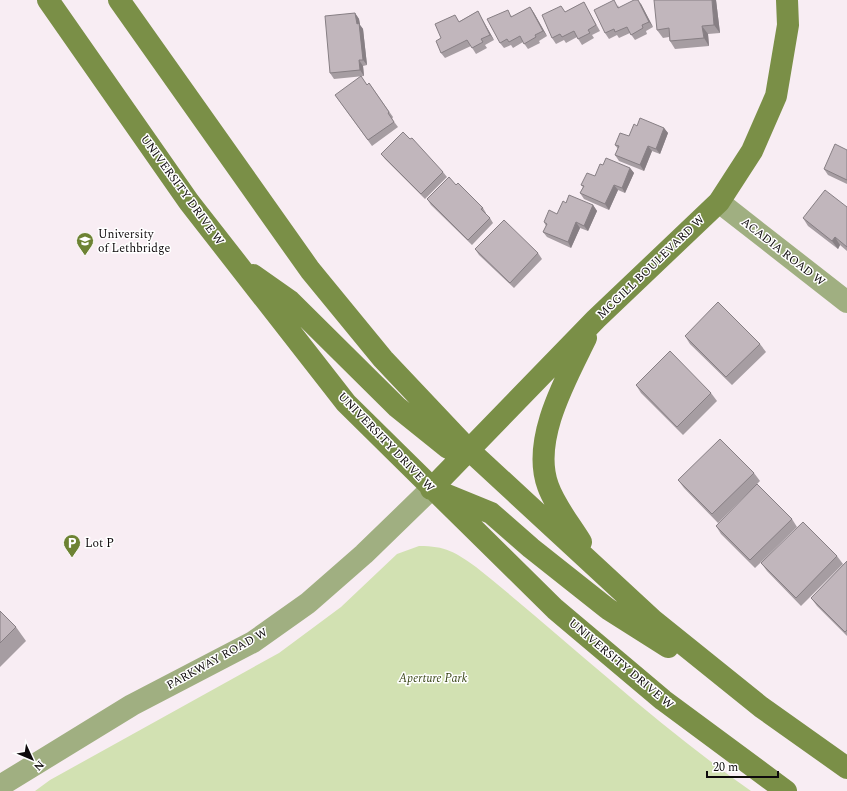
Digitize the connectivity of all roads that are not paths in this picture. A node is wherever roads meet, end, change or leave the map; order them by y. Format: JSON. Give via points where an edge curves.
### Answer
{"nodes":[{"id":1,"x":48,"y":0,"type":"edge"},
{"id":2,"x":118,"y":0,"type":"edge"},
{"id":3,"x":787,"y":0,"type":"edge"},
{"id":4,"x":719,"y":202,"type":"junction"},
{"id":5,"x":235,"y":263,"type":"junction"},
{"id":6,"x":847,"y":302,"type":"edge"},
{"id":7,"x":596,"y":319,"type":"junction"},
{"id":8,"x":469,"y":450,"type":"junction"},
{"id":9,"x":431,"y":489,"type":"junction"},
{"id":10,"x":601,"y":572,"type":"junction"},
{"id":11,"x":761,"y":707,"type":"junction"},
{"id":12,"x":847,"y":768,"type":"edge"},
{"id":13,"x":0,"y":786,"type":"edge"},
{"id":14,"x":786,"y":791,"type":"edge"}],
"edges":[{"from":1,"to":5,"type":"main road","name":"UNIVERSITY DRIVE W","via":[[189,202]]},
{"from":2,"to":8,"type":"main road","via":[[310,270],[383,359]]},
{"from":3,"to":4,"type":"main road","name":"MCGILL BOULEVARD W","via":[[788,25],[776,96],[752,151]]},
{"from":4,"to":6,"type":"street","name":"ACADIA ROAD W"},
{"from":4,"to":7,"type":"main road","name":"MCGILL BOULEVARD W"},
{"from":5,"to":8,"type":"main road","via":[[290,301],[397,408],[448,448]]},
{"from":5,"to":9,"type":"main road","name":"UNIVERSITY DRIVE W","via":[[346,404]]},
{"from":7,"to":8,"type":"main road","name":"MCGILL BOULEVARD W"},
{"from":7,"to":10,"type":"main road","via":[[556,400],[547,433],[544,462],[548,486],[558,507]]},
{"from":8,"to":9,"type":"main road","name":"MCGILL BOULEVARD W"},
{"from":8,"to":10,"type":"main road"},
{"from":9,"to":11,"type":"main road","via":[[491,513],[608,609]]},
{"from":9,"to":13,"type":"street","name":"PARKWAY ROAD W","via":[[364,554],[308,603],[253,642],[132,705]]},
{"from":9,"to":14,"type":"main road","name":"UNIVERSITY DRIVE W","via":[[561,614],[663,700]]},
{"from":10,"to":11,"type":"main road","via":[[653,620]]},
{"from":11,"to":12,"type":"main road"}]}
